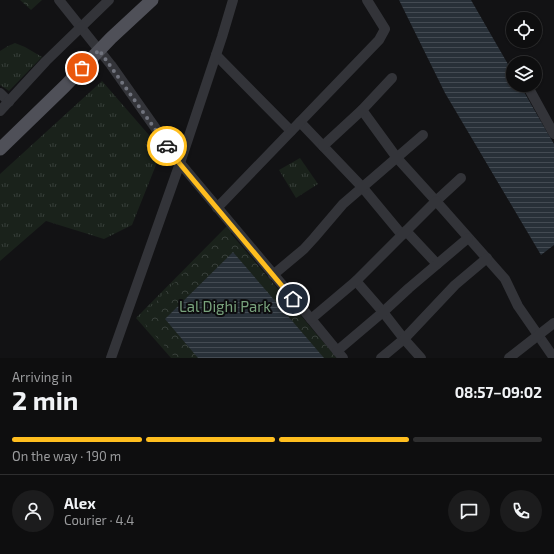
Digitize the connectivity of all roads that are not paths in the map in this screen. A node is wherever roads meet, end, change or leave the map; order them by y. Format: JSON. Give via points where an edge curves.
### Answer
{"nodes":[{"id":1,"x":58,"y":0,"type":"edge"},
{"id":2,"x":109,"y":0,"type":"edge"},
{"id":3,"x":152,"y":0,"type":"edge"},
{"id":4,"x":233,"y":0,"type":"edge"},
{"id":5,"x":367,"y":0,"type":"edge"},
{"id":6,"x":80,"y":28,"type":"junction"},
{"id":7,"x":99,"y":50,"type":"junction"},
{"id":8,"x":216,"y":55,"type":"junction"},
{"id":9,"x":392,"y":78,"type":"dead end"},
{"id":10,"x":531,"y":92,"type":"edge"},
{"id":11,"x":0,"y":93,"type":"edge"},
{"id":12,"x":9,"y":102,"type":"junction"},
{"id":13,"x":362,"y":110,"type":"junction"},
{"id":14,"x":0,"y":111,"type":"edge"},
{"id":15,"x":300,"y":122,"type":"junction"},
{"id":16,"x":291,"y":131,"type":"junction"},
{"id":17,"x":554,"y":134,"type":"edge"},
{"id":18,"x":423,"y":135,"type":"dead end"},
{"id":19,"x":323,"y":146,"type":"junction"},
{"id":20,"x":0,"y":149,"type":"edge"},
{"id":21,"x":397,"y":158,"type":"junction"},
{"id":22,"x":180,"y":164,"type":"junction"},
{"id":23,"x":461,"y":178,"type":"dead end"},
{"id":24,"x":363,"y":188,"type":"junction"},
{"id":25,"x":436,"y":201,"type":"junction"},
{"id":26,"x":217,"y":208,"type":"junction"},
{"id":27,"x":404,"y":233,"type":"junction"},
{"id":28,"x":468,"y":238,"type":"junction"},
{"id":29,"x":487,"y":258,"type":"junction"},
{"id":30,"x":437,"y":264,"type":"junction"},
{"id":31,"x":273,"y":275,"type":"junction"},
{"id":32,"x":356,"y":281,"type":"junction"},
{"id":33,"x":383,"y":312,"type":"junction"},
{"id":34,"x":311,"y":319,"type":"junction"},
{"id":35,"x":554,"y":323,"type":"edge"},
{"id":36,"x":538,"y":335,"type":"junction"},
{"id":37,"x":404,"y":339,"type":"junction"},
{"id":38,"x":340,"y":354,"type":"edge"},
{"id":39,"x":111,"y":358,"type":"edge"},
{"id":40,"x":381,"y":358,"type":"edge"},
{"id":41,"x":421,"y":358,"type":"edge"},
{"id":42,"x":508,"y":358,"type":"edge"},
{"id":43,"x":554,"y":358,"type":"edge"}],
"edges":[{"from":1,"to":6,"type":"street"},
{"from":2,"to":6,"type":"street"},
{"from":3,"to":7,"type":"main road"},
{"from":4,"to":8,"type":"street"},
{"from":5,"to":15,"type":"street","via":[[385,29],[379,40]]},
{"from":6,"to":7,"type":"street"},
{"from":6,"to":12,"type":"street"},
{"from":7,"to":20,"type":"main road"},
{"from":7,"to":22,"type":"street"},
{"from":8,"to":16,"type":"street"},
{"from":8,"to":22,"type":"street"},
{"from":9,"to":13,"type":"street"},
{"from":10,"to":17,"type":"street"},
{"from":11,"to":12,"type":"street"},
{"from":12,"to":14,"type":"street"},
{"from":13,"to":19,"type":"street"},
{"from":13,"to":21,"type":"street"},
{"from":15,"to":16,"type":"street"},
{"from":15,"to":19,"type":"street"},
{"from":16,"to":26,"type":"street"},
{"from":18,"to":21,"type":"street"},
{"from":19,"to":24,"type":"street"},
{"from":21,"to":24,"type":"street"},
{"from":21,"to":25,"type":"street"},
{"from":22,"to":26,"type":"street"},
{"from":22,"to":39,"type":"street"},
{"from":23,"to":25,"type":"street"},
{"from":24,"to":27,"type":"street"},
{"from":24,"to":31,"type":"street","via":[[343,204],[309,244]]},
{"from":25,"to":27,"type":"street"},
{"from":25,"to":28,"type":"street"},
{"from":26,"to":31,"type":"street"},
{"from":27,"to":30,"type":"street"},
{"from":27,"to":32,"type":"street"},
{"from":28,"to":29,"type":"street"},
{"from":28,"to":30,"type":"street"},
{"from":29,"to":36,"type":"street","via":[[505,279],[518,306]]},
{"from":29,"to":37,"type":"street","via":[[455,285]]},
{"from":30,"to":33,"type":"street"},
{"from":31,"to":34,"type":"street"},
{"from":32,"to":33,"type":"street"},
{"from":32,"to":34,"type":"street"},
{"from":33,"to":37,"type":"street"},
{"from":33,"to":38,"type":"street"},
{"from":34,"to":38,"type":"street"},
{"from":35,"to":36,"type":"street"},
{"from":36,"to":42,"type":"street"},
{"from":36,"to":43,"type":"street"},
{"from":37,"to":40,"type":"street"},
{"from":37,"to":41,"type":"street"}]}
